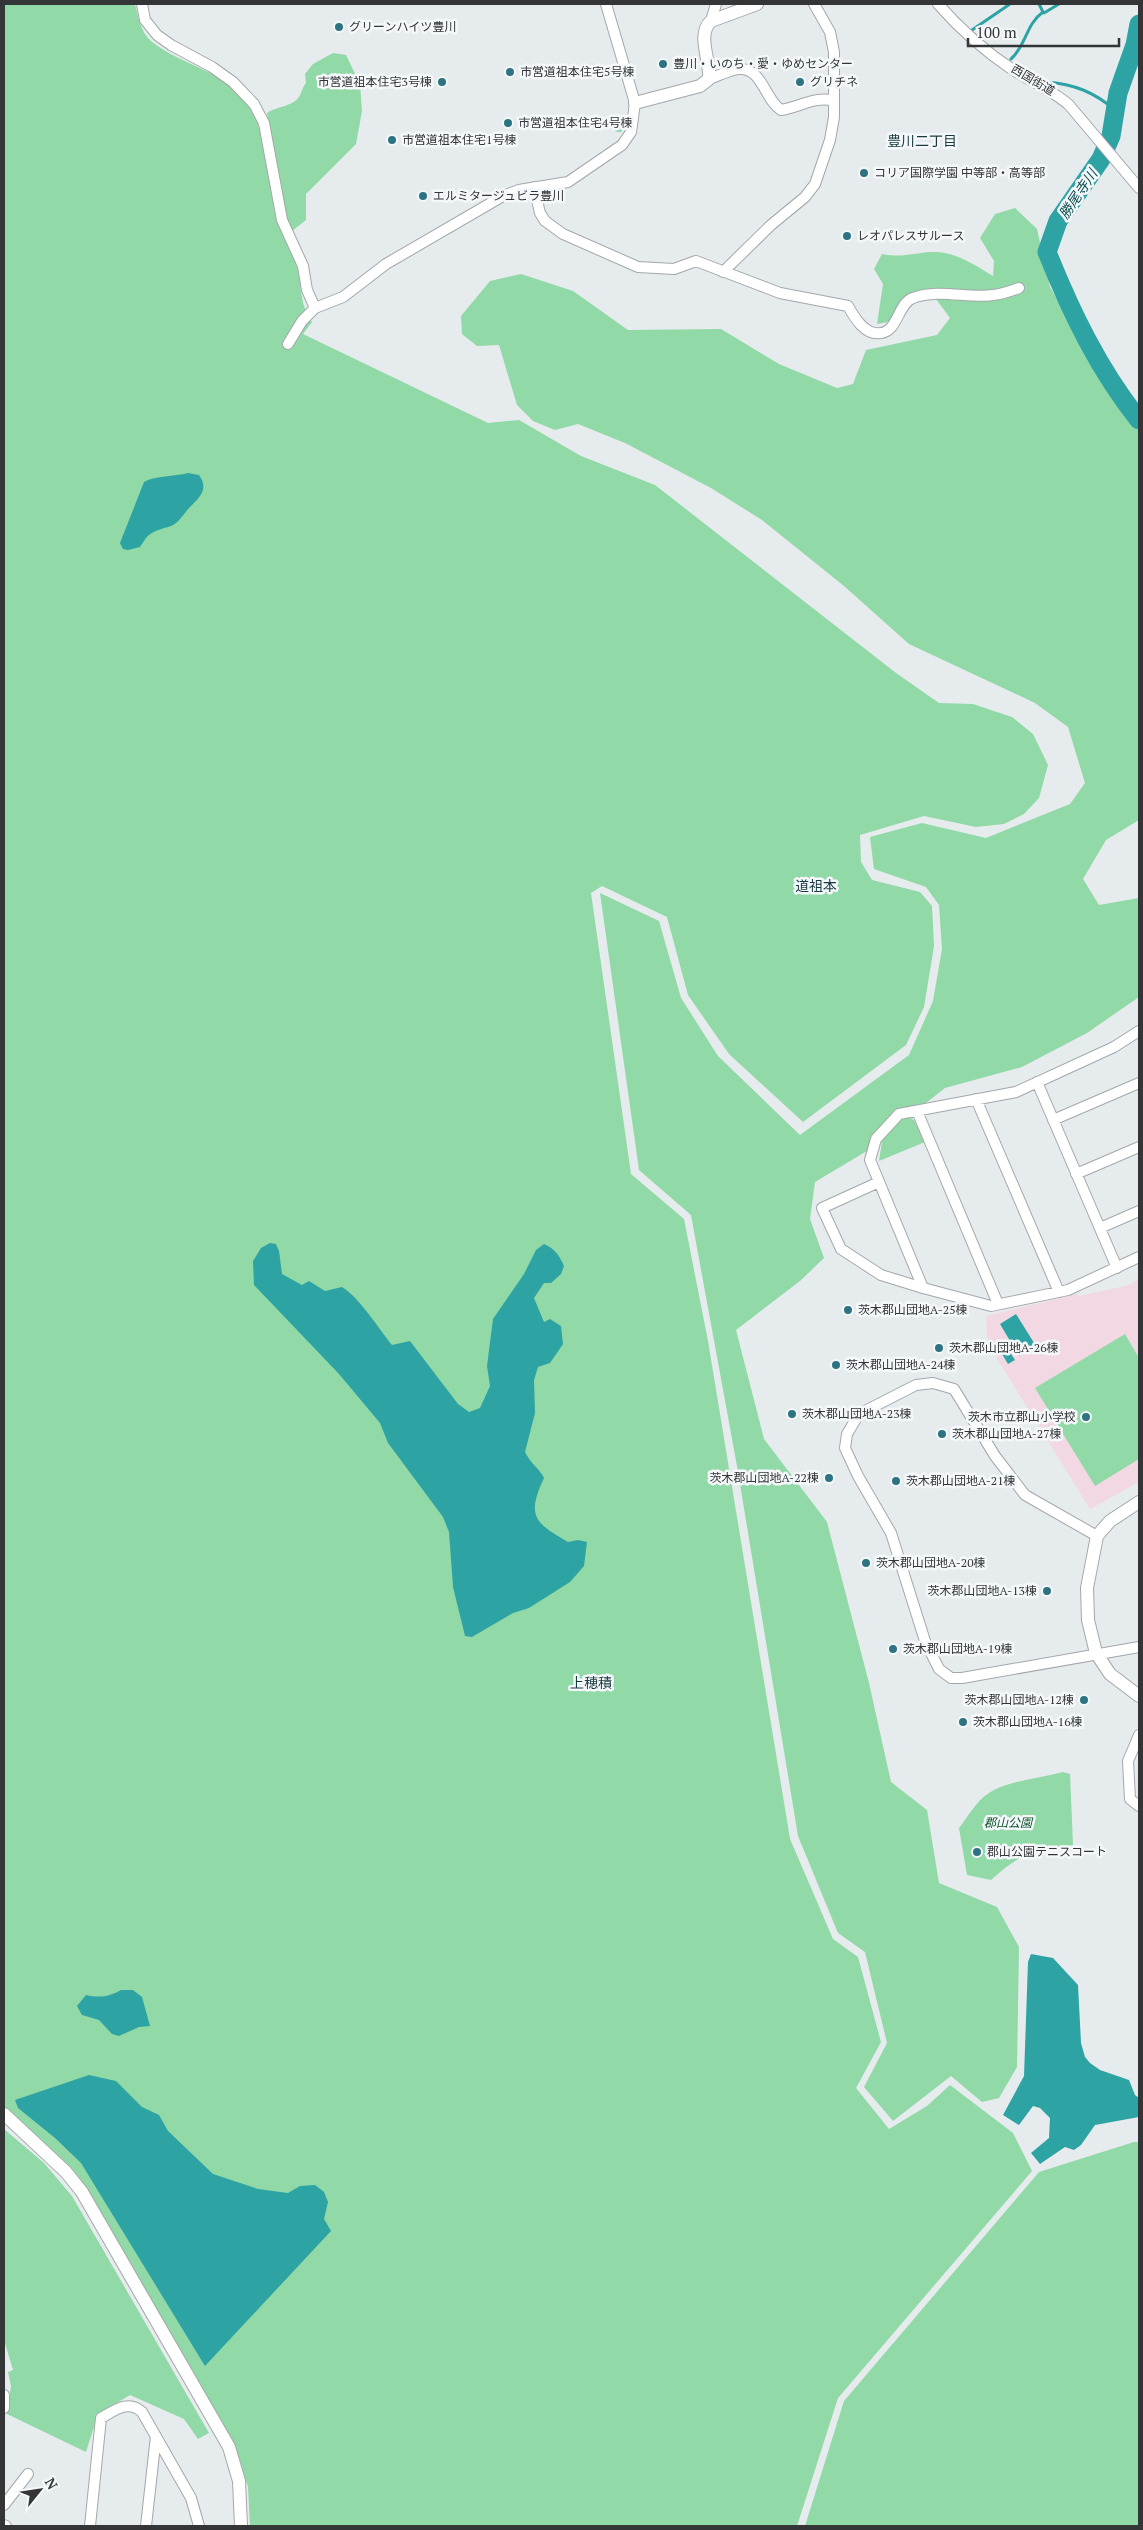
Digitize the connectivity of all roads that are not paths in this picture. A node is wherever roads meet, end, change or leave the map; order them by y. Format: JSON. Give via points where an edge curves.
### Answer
{"nodes":[{"id":1,"x":142,"y":4,"type":"edge"},
{"id":2,"x":606,"y":4,"type":"edge"},
{"id":3,"x":716,"y":4,"type":"edge"},
{"id":4,"x":757,"y":4,"type":"edge"},
{"id":5,"x":814,"y":4,"type":"edge"},
{"id":6,"x":938,"y":4,"type":"edge"},
{"id":7,"x":711,"y":21,"type":"junction"},
{"id":8,"x":709,"y":79,"type":"junction"},
{"id":9,"x":832,"y":100,"type":"junction"},
{"id":10,"x":635,"y":103,"type":"junction"},
{"id":11,"x":534,"y":188,"type":"junction"},
{"id":12,"x":1139,"y":188,"type":"edge"},
{"id":13,"x":723,"y":272,"type":"junction"},
{"id":14,"x":1019,"y":288,"type":"dead end"},
{"id":15,"x":316,"y":308,"type":"junction"},
{"id":16,"x":288,"y":344,"type":"dead end"},
{"id":17,"x":1139,"y":1031,"type":"edge"},
{"id":18,"x":1037,"y":1082,"type":"junction"},
{"id":19,"x":1139,"y":1083,"type":"edge"},
{"id":20,"x":976,"y":1099,"type":"junction"},
{"id":21,"x":916,"y":1111,"type":"junction"},
{"id":22,"x":1053,"y":1120,"type":"junction"},
{"id":23,"x":1139,"y":1147,"type":"edge"},
{"id":24,"x":1076,"y":1174,"type":"junction"},
{"id":25,"x":879,"y":1182,"type":"junction"},
{"id":26,"x":1139,"y":1211,"type":"edge"},
{"id":27,"x":1100,"y":1228,"type":"junction"},
{"id":28,"x":1139,"y":1258,"type":"edge"},
{"id":29,"x":1117,"y":1268,"type":"junction"},
{"id":30,"x":923,"y":1288,"type":"junction"},
{"id":31,"x":1059,"y":1292,"type":"junction"},
{"id":32,"x":998,"y":1304,"type":"junction"},
{"id":33,"x":1139,"y":1502,"type":"edge"},
{"id":34,"x":1097,"y":1536,"type":"junction"},
{"id":35,"x":1139,"y":1647,"type":"edge"},
{"id":36,"x":1096,"y":1653,"type":"junction"},
{"id":37,"x":1139,"y":1696,"type":"edge"},
{"id":38,"x":1139,"y":1735,"type":"edge"},
{"id":39,"x":1139,"y":1806,"type":"edge"},
{"id":40,"x":4,"y":2114,"type":"edge"},
{"id":41,"x":4,"y":2395,"type":"edge"},
{"id":42,"x":4,"y":2408,"type":"edge"},
{"id":43,"x":156,"y":2436,"type":"junction"},
{"id":44,"x":28,"y":2474,"type":"dead end"},
{"id":45,"x":4,"y":2505,"type":"edge"},
{"id":46,"x":90,"y":2526,"type":"edge"},
{"id":47,"x":146,"y":2526,"type":"edge"},
{"id":48,"x":199,"y":2526,"type":"edge"},
{"id":49,"x":242,"y":2526,"type":"edge"}],
"edges":[{"from":1,"to":15,"type":"street","via":[[145,20],[157,35],[212,67],[233,82],[254,104],[264,122],[282,220],[303,266],[307,290]]},
{"from":2,"to":10,"type":"street"},
{"from":3,"to":7,"type":"street"},
{"from":4,"to":7,"type":"street"},
{"from":5,"to":9,"type":"street","via":[[830,32],[834,52]]},
{"from":6,"to":12,"type":"street","name":"西国街道","via":[[955,24],[1012,69],[1058,95]]},
{"from":7,"to":8,"type":"street","via":[[705,26],[704,35]]},
{"from":8,"to":9,"type":"street","via":[[738,69],[748,70],[756,75],[774,106],[781,110],[820,98]]},
{"from":8,"to":10,"type":"street","via":[[700,86]]},
{"from":9,"to":13,"type":"street","via":[[834,117],[830,140],[815,184]]},
{"from":10,"to":11,"type":"street","via":[[631,132],[622,145],[568,182]]},
{"from":11,"to":13,"type":"street","via":[[545,222],[563,234],[638,267],[674,269],[696,261]]},
{"from":11,"to":15,"type":"street","via":[[503,196],[386,264],[343,297]]},
{"from":13,"to":14,"type":"street","via":[[780,293],[848,306],[857,322],[872,332],[882,333],[891,328],[904,304],[913,298],[940,294],[993,296]]},
{"from":15,"to":16,"type":"street","via":[[302,321]]},
{"from":17,"to":18,"type":"street","via":[[1114,1048]]},
{"from":18,"to":20,"type":"street","via":[[1016,1092]]},
{"from":18,"to":22,"type":"street"},
{"from":19,"to":22,"type":"street"},
{"from":20,"to":21,"type":"street"},
{"from":20,"to":31,"type":"street"},
{"from":21,"to":25,"type":"street","via":[[899,1114],[876,1139],[870,1160]]},
{"from":21,"to":32,"type":"street"},
{"from":22,"to":24,"type":"street"},
{"from":23,"to":24,"type":"street"},
{"from":24,"to":27,"type":"street"},
{"from":25,"to":30,"type":"street"},
{"from":25,"to":30,"type":"street","via":[[822,1208],[841,1250],[881,1275]]},
{"from":26,"to":27,"type":"street"},
{"from":27,"to":29,"type":"street"},
{"from":28,"to":29,"type":"street"},
{"from":29,"to":31,"type":"street"},
{"from":30,"to":32,"type":"street","via":[[991,1306]]},
{"from":31,"to":32,"type":"street"},
{"from":33,"to":34,"type":"street","via":[[1110,1522]]},
{"from":34,"to":36,"type":"street","via":[[1087,1588],[1088,1620]]},
{"from":34,"to":36,"type":"street","via":[[1025,1495],[995,1456],[954,1389],[933,1382],[916,1385],[858,1414],[847,1434],[845,1448],[891,1533],[925,1641],[939,1669],[951,1678],[962,1678]]},
{"from":35,"to":36,"type":"street"},
{"from":36,"to":37,"type":"street","via":[[1110,1674]]},
{"from":38,"to":39,"type":"street","via":[[1128,1761],[1130,1799]]},
{"from":40,"to":49,"type":"street","via":[[66,2172],[82,2192],[197,2391],[234,2460],[240,2488]]},
{"from":41,"to":42,"type":"street"},
{"from":43,"to":46,"type":"street","via":[[137,2407],[122,2406],[101,2418]]},
{"from":43,"to":47,"type":"street"},
{"from":43,"to":48,"type":"street","via":[[191,2498]]},
{"from":44,"to":45,"type":"street"}]}
